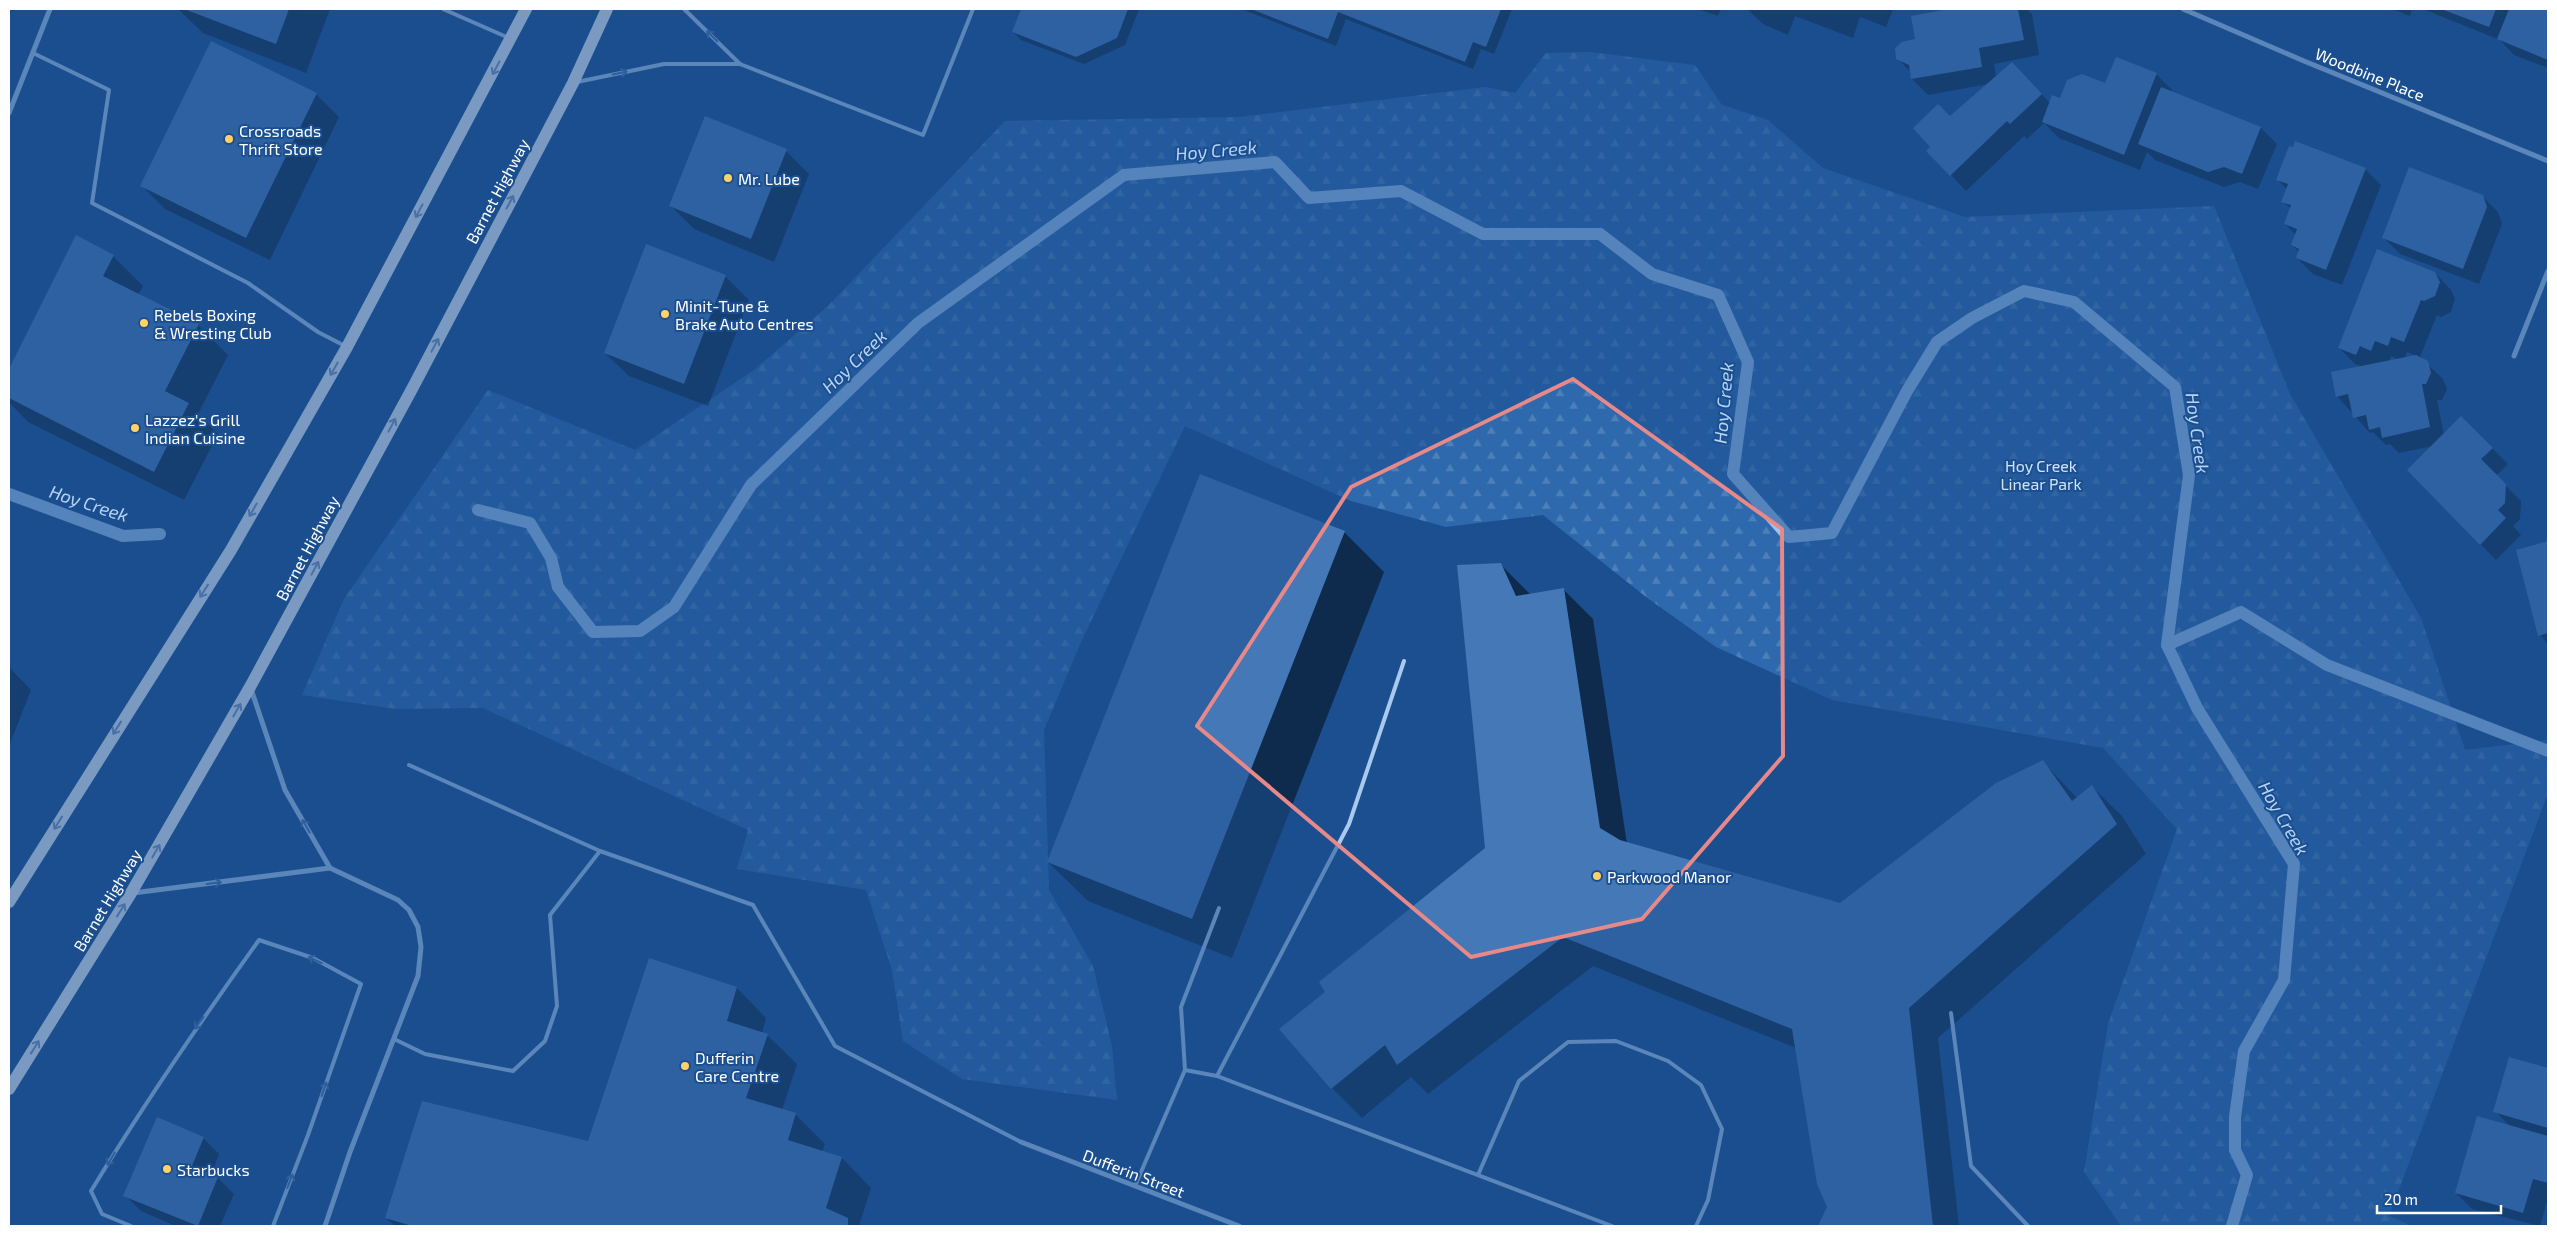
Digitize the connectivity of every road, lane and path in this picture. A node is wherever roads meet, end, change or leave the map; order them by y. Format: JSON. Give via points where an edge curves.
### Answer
{"nodes":[{"id":1,"x":50,"y":9,"type":"edge"},
{"id":2,"x":443,"y":9,"type":"edge"},
{"id":3,"x":526,"y":9,"type":"edge"},
{"id":4,"x":608,"y":9,"type":"edge"},
{"id":5,"x":684,"y":9,"type":"edge"},
{"id":6,"x":972,"y":9,"type":"edge"},
{"id":7,"x":2183,"y":9,"type":"edge"},
{"id":8,"x":511,"y":39,"type":"junction"},
{"id":9,"x":33,"y":53,"type":"junction"},
{"id":10,"x":740,"y":64,"type":"junction"},
{"id":11,"x":573,"y":83,"type":"junction"},
{"id":12,"x":9,"y":113,"type":"edge"},
{"id":13,"x":2548,"y":160,"type":"edge"},
{"id":14,"x":2548,"y":271,"type":"edge"},
{"id":15,"x":347,"y":347,"type":"junction"},
{"id":16,"x":2514,"y":356,"type":"dead end"},
{"id":17,"x":1404,"y":661,"type":"dead end"},
{"id":18,"x":250,"y":687,"type":"junction"},
{"id":19,"x":409,"y":765,"type":"dead end"},
{"id":20,"x":600,"y":850,"type":"junction"},
{"id":21,"x":330,"y":868,"type":"junction"},
{"id":22,"x":131,"y":893,"type":"junction"},
{"id":23,"x":9,"y":902,"type":"edge"},
{"id":24,"x":1219,"y":908,"type":"dead end"},
{"id":25,"x":1951,"y":1013,"type":"dead end"},
{"id":26,"x":394,"y":1039,"type":"junction"},
{"id":27,"x":1184,"y":1070,"type":"junction"},
{"id":28,"x":1217,"y":1076,"type":"junction"},
{"id":29,"x":9,"y":1089,"type":"edge"},
{"id":30,"x":1021,"y":1142,"type":"joint"},
{"id":31,"x":1478,"y":1175,"type":"junction"},
{"id":32,"x":1135,"y":1186,"type":"junction"},
{"id":33,"x":131,"y":1226,"type":"edge"},
{"id":34,"x":273,"y":1226,"type":"edge"},
{"id":35,"x":325,"y":1226,"type":"edge"},
{"id":36,"x":1239,"y":1226,"type":"edge"},
{"id":37,"x":1612,"y":1226,"type":"edge"},
{"id":38,"x":1696,"y":1226,"type":"edge"},
{"id":39,"x":2028,"y":1226,"type":"edge"}],
"edges":[{"from":1,"to":9,"type":"street"},
{"from":2,"to":8,"type":"lane"},
{"from":3,"to":8,"type":"main road"},
{"from":4,"to":11,"type":"main road","name":"Barnet Highway"},
{"from":10,"to":5,"type":"lane","one_way":true},
{"from":6,"to":10,"type":"lane","via":[[924,135]]},
{"from":7,"to":13,"type":"street","name":"Woodbine Place"},
{"from":8,"to":15,"type":"main road","one_way":true},
{"from":9,"to":12,"type":"street"},
{"from":9,"to":15,"type":"lane","via":[[109,90],[92,203],[248,282],[318,332]]},
{"from":11,"to":10,"type":"lane","one_way":true,"via":[[664,64]]},
{"from":18,"to":11,"type":"main road","name":"Barnet Highway","one_way":true},
{"from":14,"to":16,"type":"street"},
{"from":15,"to":23,"type":"main road","one_way":true,"via":[[230,550]]},
{"from":17,"to":28,"type":"lane","via":[[1349,824]]},
{"from":21,"to":18,"type":"street","one_way":true,"via":[[285,790]]},
{"from":22,"to":18,"type":"main road","name":"Barnet Highway","one_way":true},
{"from":19,"to":20,"type":"lane"},
{"from":20,"to":26,"type":"lane","via":[[550,915],[557,1006],[545,1041],[513,1071],[425,1054]]},
{"from":20,"to":30,"type":"lane","via":[[753,905],[835,1046]]},
{"from":22,"to":21,"type":"street","one_way":true},
{"from":21,"to":26,"type":"street","via":[[398,900],[409,910],[418,927],[421,947],[418,976]]},
{"from":29,"to":22,"type":"main road","name":"Barnet Highway","one_way":true},
{"from":24,"to":27,"type":"lane","via":[[1181,1007]]},
{"from":25,"to":39,"type":"lane","via":[[1970,1166]]},
{"from":26,"to":35,"type":"street"},
{"from":27,"to":28,"type":"lane"},
{"from":27,"to":32,"type":"lane"},
{"from":28,"to":31,"type":"lane"},
{"from":30,"to":32,"type":"street","name":"Dufferin Street"},
{"from":31,"to":37,"type":"lane"},
{"from":31,"to":38,"type":"lane","via":[[1520,1081],[1568,1042],[1616,1041],[1668,1061],[1701,1085],[1722,1129],[1708,1200]]},
{"from":32,"to":36,"type":"street","name":"Dufferin Street"},
{"from":34,"to":33,"type":"lane","one_way":true,"via":[[361,984],[314,958],[259,940],[194,1030],[92,1191],[102,1214]]}]}
